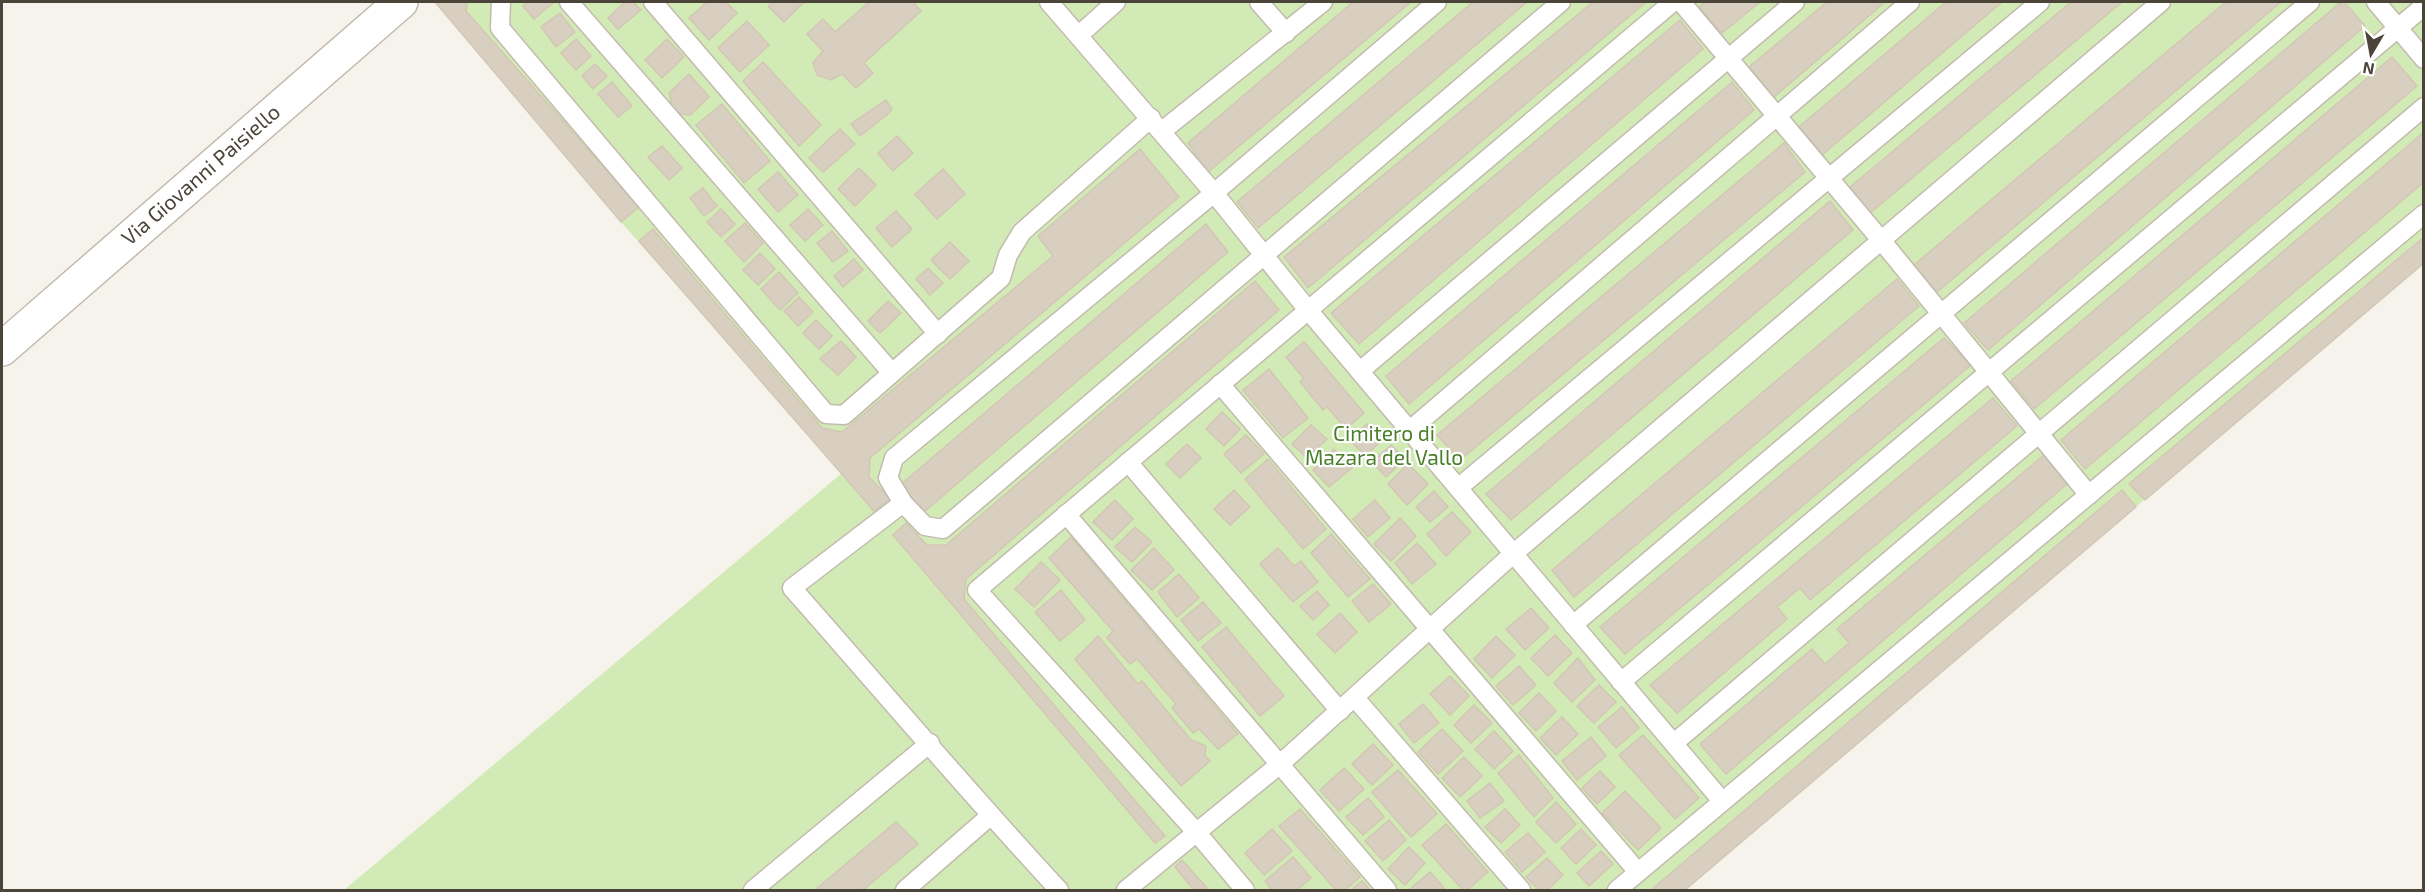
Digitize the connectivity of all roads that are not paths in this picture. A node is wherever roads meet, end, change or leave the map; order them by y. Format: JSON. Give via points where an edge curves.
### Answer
{"nodes":[{"id":1,"x":400,"y":2,"type":"edge"},
{"id":2,"x":501,"y":2,"type":"edge"},
{"id":3,"x":569,"y":2,"type":"edge"},
{"id":4,"x":653,"y":2,"type":"edge"},
{"id":5,"x":1049,"y":2,"type":"edge"},
{"id":6,"x":1116,"y":2,"type":"edge"},
{"id":7,"x":1259,"y":2,"type":"edge"},
{"id":8,"x":1323,"y":2,"type":"edge"},
{"id":9,"x":1437,"y":2,"type":"edge"},
{"id":10,"x":1561,"y":2,"type":"edge"},
{"id":11,"x":1673,"y":2,"type":"edge"},
{"id":12,"x":1681,"y":2,"type":"edge"},
{"id":13,"x":1795,"y":2,"type":"edge"},
{"id":14,"x":1910,"y":2,"type":"edge"},
{"id":15,"x":2040,"y":2,"type":"edge"},
{"id":16,"x":2161,"y":2,"type":"edge"},
{"id":17,"x":2310,"y":2,"type":"edge"},
{"id":18,"x":2376,"y":2,"type":"edge"},
{"id":19,"x":2424,"y":6,"type":"edge"},
{"id":20,"x":2397,"y":27,"type":"junction"},
{"id":21,"x":1286,"y":33,"type":"junction"},
{"id":22,"x":1079,"y":35,"type":"junction"},
{"id":23,"x":1728,"y":58,"type":"junction"},
{"id":24,"x":2424,"y":59,"type":"edge"},
{"id":25,"x":2424,"y":107,"type":"edge"},
{"id":26,"x":1776,"y":116,"type":"junction"},
{"id":27,"x":1156,"y":124,"type":"junction"},
{"id":28,"x":1829,"y":178,"type":"junction"},
{"id":29,"x":1214,"y":193,"type":"junction"},
{"id":30,"x":2424,"y":214,"type":"edge"},
{"id":31,"x":1881,"y":240,"type":"junction"},
{"id":32,"x":1264,"y":255,"type":"junction"},
{"id":33,"x":1308,"y":310,"type":"junction"},
{"id":34,"x":1941,"y":313,"type":"junction"},
{"id":35,"x":938,"y":334,"type":"junction"},
{"id":36,"x":2,"y":349,"type":"edge"},
{"id":37,"x":1360,"y":371,"type":"junction"},
{"id":38,"x":1988,"y":371,"type":"junction"},
{"id":39,"x":892,"y":374,"type":"junction"},
{"id":40,"x":1220,"y":384,"type":"junction"},
{"id":41,"x":1410,"y":430,"type":"junction"},
{"id":42,"x":2038,"y":434,"type":"junction"},
{"id":43,"x":1128,"y":462,"type":"junction"},
{"id":44,"x":1458,"y":488,"type":"junction"},
{"id":45,"x":2089,"y":495,"type":"junction"},
{"id":46,"x":903,"y":503,"type":"junction"},
{"id":47,"x":1066,"y":514,"type":"junction"},
{"id":48,"x":1513,"y":554,"type":"junction"},
{"id":49,"x":1573,"y":625,"type":"junction"},
{"id":50,"x":1430,"y":630,"type":"junction"},
{"id":51,"x":1621,"y":682,"type":"junction"},
{"id":52,"x":1355,"y":698,"type":"junction"},
{"id":53,"x":1340,"y":711,"type":"junction"},
{"id":54,"x":930,"y":743,"type":"junction"},
{"id":55,"x":1674,"y":744,"type":"junction"},
{"id":56,"x":1279,"y":765,"type":"junction"},
{"id":57,"x":1722,"y":801,"type":"junction"},
{"id":58,"x":990,"y":816,"type":"junction"},
{"id":59,"x":1198,"y":834,"type":"junction"},
{"id":60,"x":1638,"y":872,"type":"junction"},
{"id":61,"x":753,"y":891,"type":"edge"},
{"id":62,"x":905,"y":891,"type":"edge"},
{"id":63,"x":1059,"y":891,"type":"edge"},
{"id":64,"x":1126,"y":891,"type":"edge"},
{"id":65,"x":1245,"y":891,"type":"edge"},
{"id":66,"x":1387,"y":891,"type":"edge"},
{"id":67,"x":1521,"y":891,"type":"edge"},
{"id":68,"x":1617,"y":891,"type":"edge"}],
"edges":[{"from":1,"to":36,"type":"street","name":"Via Giovanni Paisiello"},
{"from":2,"to":39,"type":"lane","via":[[500,28],[826,414],[844,415]]},
{"from":3,"to":39,"type":"lane"},
{"from":4,"to":35,"type":"lane"},
{"from":5,"to":22,"type":"lane"},
{"from":6,"to":22,"type":"lane"},
{"from":7,"to":21,"type":"lane"},
{"from":8,"to":21,"type":"lane"},
{"from":9,"to":29,"type":"lane"},
{"from":10,"to":32,"type":"lane"},
{"from":11,"to":33,"type":"lane"},
{"from":12,"to":23,"type":"lane"},
{"from":13,"to":23,"type":"lane"},
{"from":14,"to":26,"type":"lane"},
{"from":15,"to":28,"type":"lane"},
{"from":16,"to":31,"type":"lane"},
{"from":17,"to":34,"type":"lane"},
{"from":18,"to":20,"type":"lane"},
{"from":19,"to":20,"type":"lane"},
{"from":20,"to":24,"type":"lane"},
{"from":20,"to":38,"type":"lane"},
{"from":21,"to":27,"type":"lane"},
{"from":22,"to":27,"type":"lane"},
{"from":23,"to":26,"type":"lane"},
{"from":23,"to":37,"type":"lane"},
{"from":25,"to":42,"type":"lane"},
{"from":26,"to":28,"type":"lane"},
{"from":26,"to":41,"type":"lane"},
{"from":27,"to":29,"type":"lane"},
{"from":27,"to":35,"type":"lane","via":[[1022,232],[1008,255],[1001,278]]},
{"from":28,"to":31,"type":"lane"},
{"from":28,"to":44,"type":"lane"},
{"from":29,"to":32,"type":"lane"},
{"from":29,"to":46,"type":"lane","via":[[894,458],[888,478]]},
{"from":30,"to":45,"type":"lane"},
{"from":31,"to":34,"type":"lane"},
{"from":31,"to":48,"type":"lane"},
{"from":32,"to":33,"type":"lane"},
{"from":32,"to":46,"type":"lane","via":[[943,529],[925,526]]},
{"from":33,"to":37,"type":"lane"},
{"from":33,"to":40,"type":"lane"},
{"from":34,"to":38,"type":"lane"},
{"from":34,"to":49,"type":"lane"},
{"from":35,"to":39,"type":"lane"},
{"from":37,"to":41,"type":"lane"},
{"from":38,"to":42,"type":"lane"},
{"from":38,"to":51,"type":"lane"},
{"from":40,"to":43,"type":"lane"},
{"from":40,"to":50,"type":"lane"},
{"from":41,"to":44,"type":"lane"},
{"from":42,"to":45,"type":"lane"},
{"from":42,"to":55,"type":"lane"},
{"from":43,"to":47,"type":"lane"},
{"from":43,"to":53,"type":"lane"},
{"from":44,"to":48,"type":"lane"},
{"from":45,"to":57,"type":"lane"},
{"from":46,"to":54,"type":"lane","via":[[792,588]]},
{"from":47,"to":56,"type":"lane"},
{"from":47,"to":59,"type":"lane","via":[[977,590]]},
{"from":48,"to":49,"type":"lane"},
{"from":48,"to":50,"type":"lane"},
{"from":49,"to":51,"type":"lane"},
{"from":50,"to":52,"type":"lane"},
{"from":50,"to":60,"type":"lane"},
{"from":51,"to":55,"type":"lane"},
{"from":52,"to":53,"type":"lane"},
{"from":52,"to":67,"type":"lane"},
{"from":53,"to":56,"type":"lane"},
{"from":54,"to":58,"type":"lane"},
{"from":54,"to":61,"type":"lane"},
{"from":55,"to":57,"type":"lane"},
{"from":56,"to":59,"type":"lane"},
{"from":56,"to":66,"type":"lane"},
{"from":57,"to":60,"type":"lane"},
{"from":58,"to":62,"type":"lane"},
{"from":58,"to":63,"type":"lane"},
{"from":59,"to":64,"type":"lane"},
{"from":59,"to":65,"type":"lane"},
{"from":60,"to":68,"type":"lane"}]}
